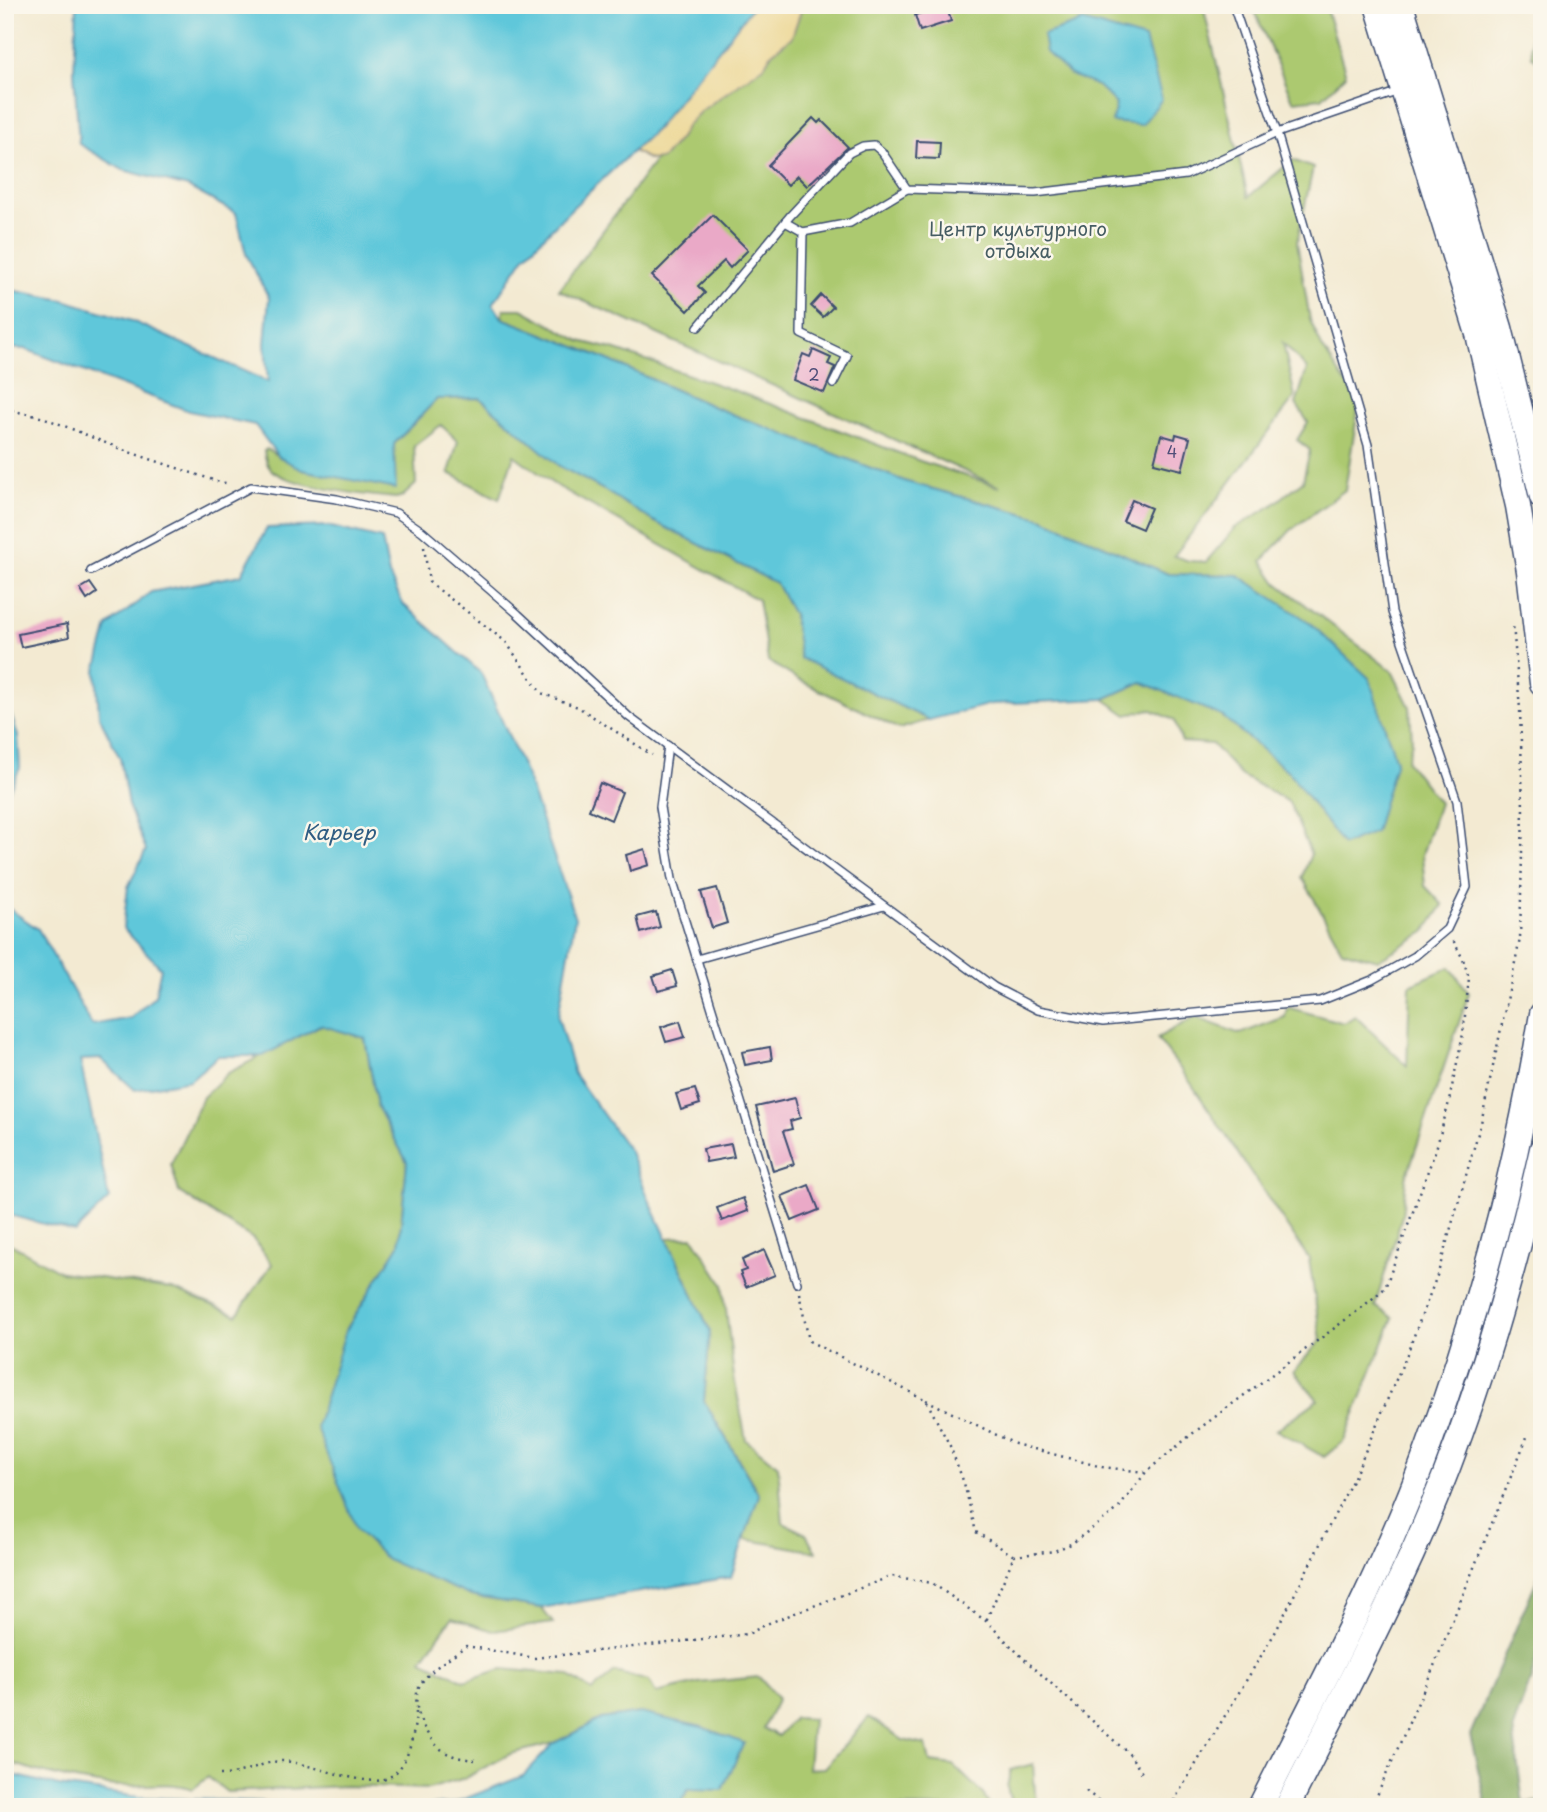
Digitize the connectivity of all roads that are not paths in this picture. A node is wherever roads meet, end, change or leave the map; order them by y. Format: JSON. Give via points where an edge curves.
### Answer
{"nodes":[{"id":1,"x":1233,"y":5,"type":"edge"},
{"id":2,"x":1377,"y":5,"type":"edge"},
{"id":3,"x":1401,"y":5,"type":"edge"},
{"id":4,"x":1402,"y":90,"type":"junction"},
{"id":5,"x":1277,"y":133,"type":"junction"},
{"id":6,"x":907,"y":189,"type":"junction"},
{"id":7,"x":785,"y":222,"type":"junction"},
{"id":8,"x":803,"y":232,"type":"junction"},
{"id":9,"x":698,"y":327,"type":"dead end"},
{"id":10,"x":834,"y":384,"type":"dead end"},
{"id":11,"x":1542,"y":497,"type":"edge"},
{"id":12,"x":90,"y":571,"type":"dead end"},
{"id":13,"x":1542,"y":683,"type":"edge"},
{"id":14,"x":668,"y":746,"type":"junction"},
{"id":15,"x":884,"y":906,"type":"junction"},
{"id":16,"x":697,"y":959,"type":"junction"},
{"id":17,"x":1542,"y":1014,"type":"edge"},
{"id":18,"x":1542,"y":1149,"type":"edge"},
{"id":19,"x":797,"y":1283,"type":"road end"},
{"id":20,"x":1260,"y":1807,"type":"edge"},
{"id":21,"x":1287,"y":1807,"type":"edge"}],
"edges":[{"from":1,"to":5,"type":"lane"},
{"from":2,"to":4,"type":"highway"},
{"from":3,"to":11,"type":"highway","via":[[1500,328]]},
{"from":4,"to":5,"type":"lane"},
{"from":4,"to":13,"type":"highway","via":[[1478,334],[1530,571]]},
{"from":5,"to":6,"type":"lane","via":[[1186,175],[1035,192]]},
{"from":5,"to":15,"type":"lane","via":[[1368,445],[1392,612],[1457,802],[1467,887],[1447,929],[1415,956],[1371,981],[1320,1001],[1103,1022],[1038,1010],[994,987]]},
{"from":6,"to":7,"type":"lane","via":[[882,152],[874,145],[863,146],[849,153]]},
{"from":6,"to":8,"type":"lane","via":[[850,223]]},
{"from":7,"to":8,"type":"lane"},
{"from":7,"to":9,"type":"lane"},
{"from":8,"to":10,"type":"lane","via":[[801,334],[847,356]]},
{"from":12,"to":14,"type":"lane","via":[[251,487],[396,513]]},
{"from":14,"to":15,"type":"lane"},
{"from":14,"to":16,"type":"lane","via":[[660,807],[672,878]]},
{"from":15,"to":16,"type":"lane"},
{"from":16,"to":19,"type":"lane"},
{"from":17,"to":20,"type":"highway","via":[[1527,1105],[1486,1271],[1428,1449],[1389,1545]]},
{"from":18,"to":21,"type":"highway","via":[[1488,1351],[1451,1457],[1412,1552]]}]}
